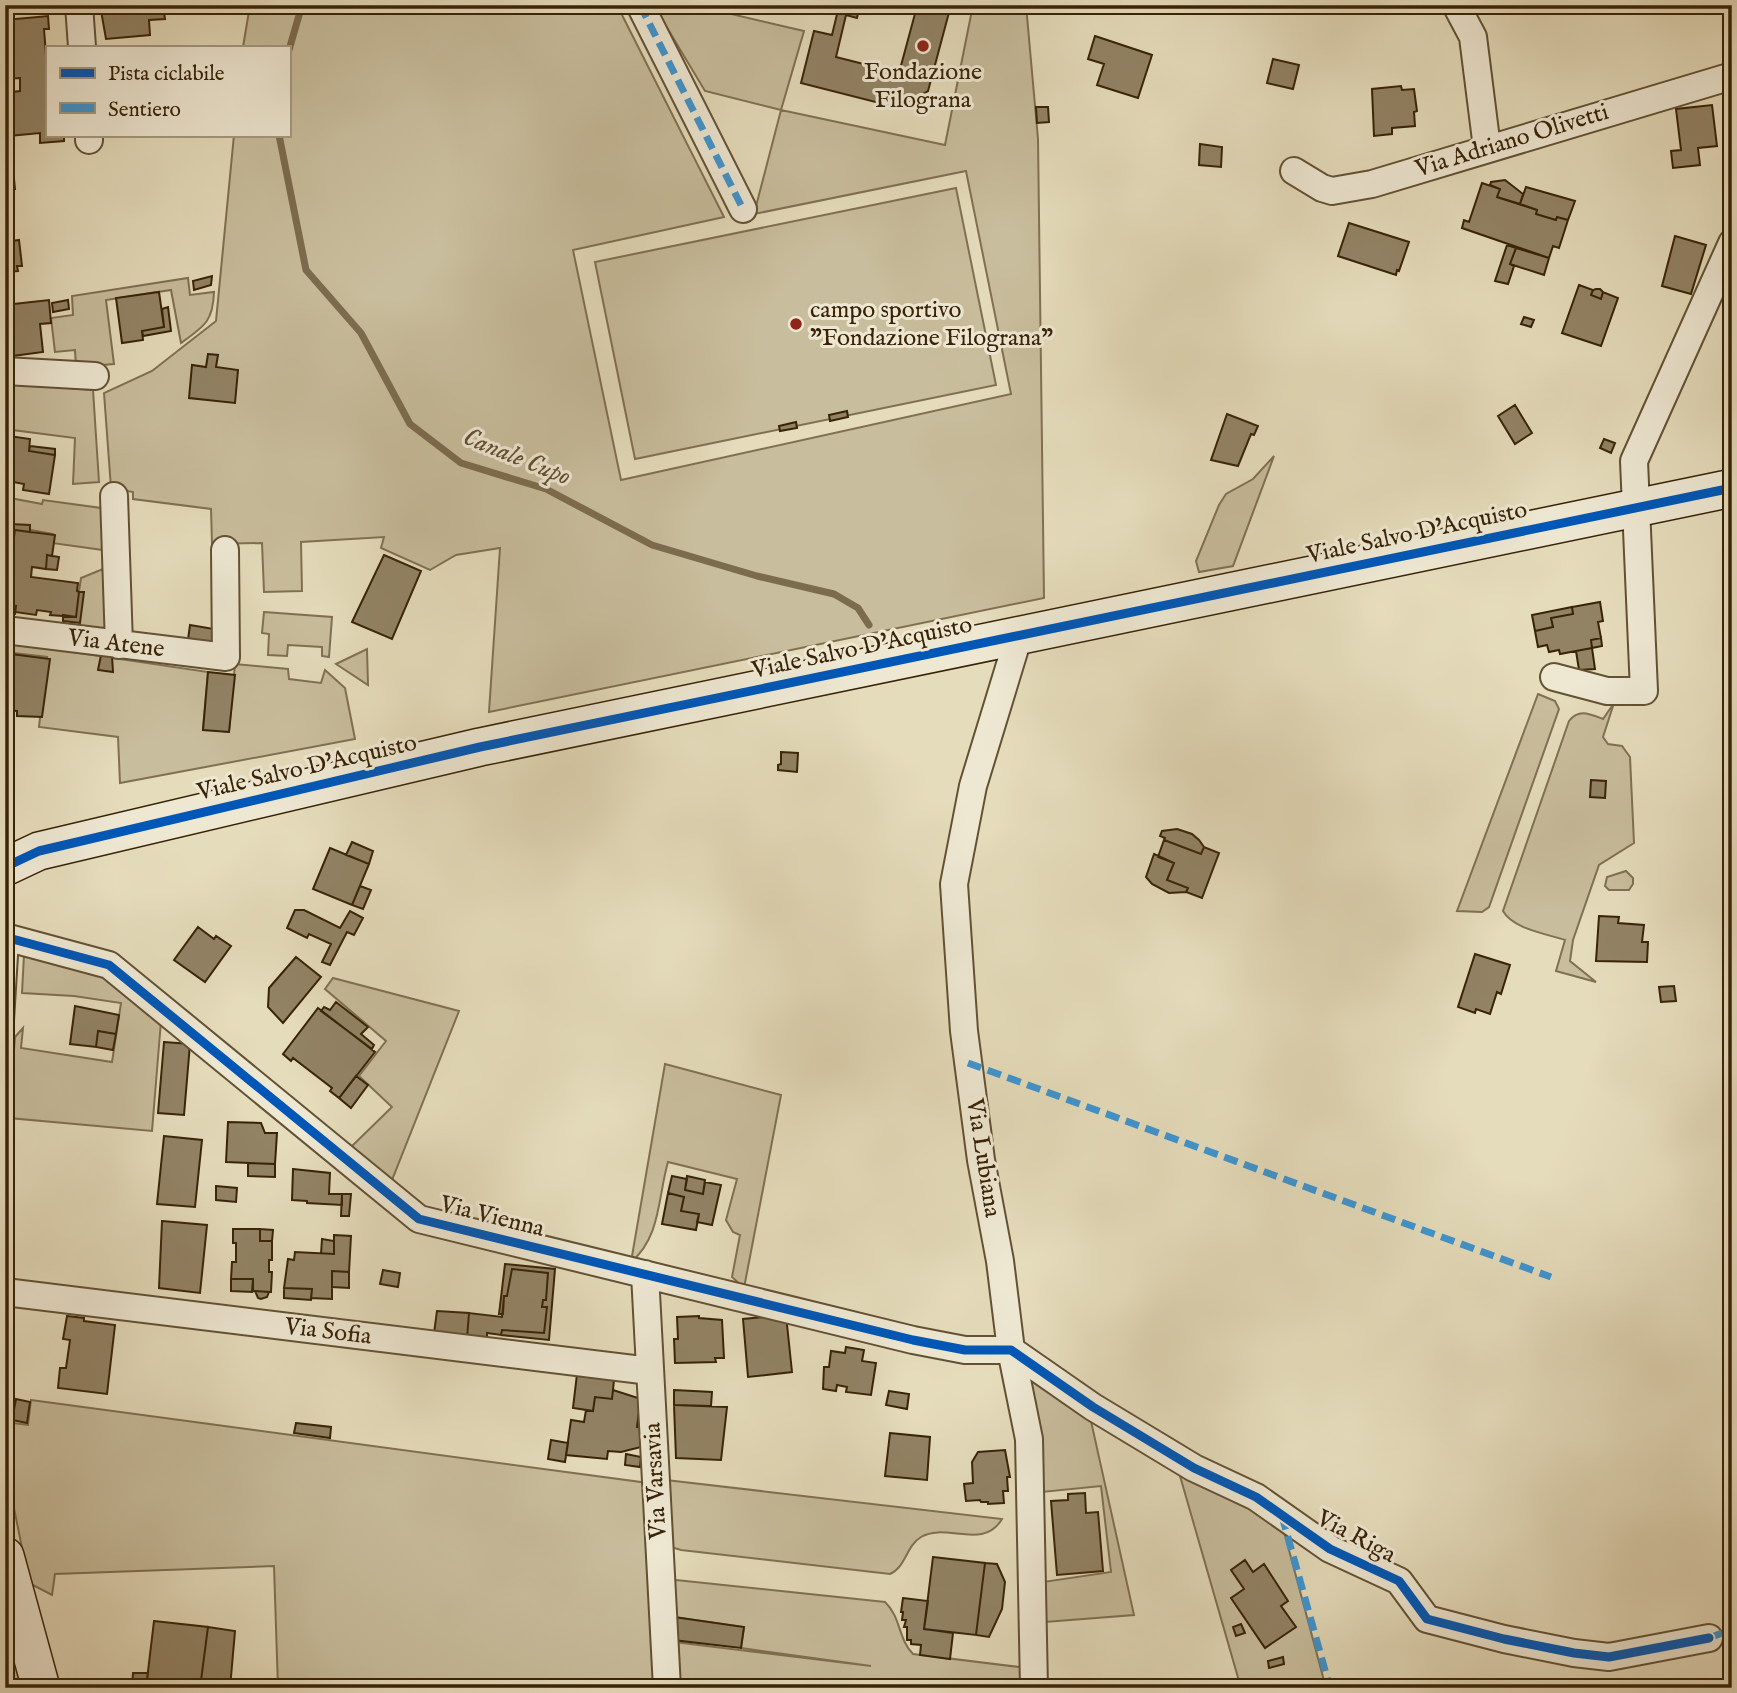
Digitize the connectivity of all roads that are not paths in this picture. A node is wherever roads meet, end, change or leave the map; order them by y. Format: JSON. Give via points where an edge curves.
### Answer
{"nodes":[{"id":1,"x":79,"y":5,"type":"edge"},
{"id":2,"x":640,"y":5,"type":"edge"},
{"id":3,"x":1456,"y":5,"type":"edge"},
{"id":4,"x":82,"y":46,"type":"edge"},
{"id":5,"x":1732,"y":76,"type":"edge"},
{"id":6,"x":1487,"y":148,"type":"junction"},
{"id":7,"x":1294,"y":171,"type":"dead end"},
{"id":8,"x":743,"y":209,"type":"dead end"},
{"id":9,"x":1732,"y":243,"type":"edge"},
{"id":10,"x":5,"y":371,"type":"edge"},
{"id":11,"x":95,"y":376,"type":"dead end"},
{"id":12,"x":1732,"y":488,"type":"edge"},
{"id":13,"x":114,"y":496,"type":"dead end"},
{"id":14,"x":1635,"y":507,"type":"junction"},
{"id":15,"x":225,"y":550,"type":"dead end"},
{"id":16,"x":5,"y":631,"type":"edge"},
{"id":17,"x":1019,"y":635,"type":"junction"},
{"id":18,"x":119,"y":645,"type":"junction"},
{"id":19,"x":1554,"y":677,"type":"dead end"},
{"id":20,"x":22,"y":846,"type":"edge"},
{"id":21,"x":5,"y":867,"type":"edge"},
{"id":22,"x":8,"y":938,"type":"edge"},
{"id":23,"x":5,"y":1053,"type":"edge"},
{"id":24,"x":645,"y":1274,"type":"junction"},
{"id":25,"x":5,"y":1292,"type":"edge"},
{"id":26,"x":1011,"y":1350,"type":"junction"},
{"id":27,"x":650,"y":1371,"type":"junction"},
{"id":28,"x":5,"y":1556,"type":"edge"},
{"id":29,"x":1709,"y":1638,"type":"dead end"},
{"id":30,"x":41,"y":1688,"type":"edge"},
{"id":31,"x":667,"y":1688,"type":"edge"},
{"id":32,"x":1034,"y":1688,"type":"edge"}],
"edges":[{"from":1,"to":4,"type":"street"},
{"from":2,"to":8,"type":"street"},
{"from":3,"to":6,"type":"street","via":[[1473,37]]},
{"from":5,"to":6,"type":"street","name":"Via Adriano Olivetti"},
{"from":6,"to":7,"type":"street","name":"Via Adriano Olivetti","via":[[1372,184],[1332,191]]},
{"from":9,"to":14,"type":"street","via":[[1634,461]]},
{"from":10,"to":11,"type":"street"},
{"from":12,"to":14,"type":"street","name":"Viale Salvo D'Acquisto"},
{"from":13,"to":18,"type":"street"},
{"from":14,"to":17,"type":"street","name":"Viale Salvo D'Acquisto"},
{"from":14,"to":19,"type":"street","via":[[1644,691],[1607,691]]},
{"from":15,"to":18,"type":"street","name":"Via Atene","via":[[226,657]]},
{"from":16,"to":18,"type":"street","name":"Via Atene"},
{"from":17,"to":20,"type":"street","name":"Viale Salvo D'Acquisto"},
{"from":17,"to":26,"type":"street","name":"Via Lubiana","via":[[973,786],[954,884],[964,1031]]},
{"from":20,"to":21,"type":"street","name":"Viale Salvo D'Acquisto"},
{"from":22,"to":23,"type":"lane"},
{"from":22,"to":24,"type":"street","name":"Via Vienna","via":[[109,965],[419,1219]]},
{"from":24,"to":26,"type":"street","name":"Via Vienna","via":[[913,1340],[965,1350]]},
{"from":24,"to":27,"type":"street","name":"Via Varsavia"},
{"from":25,"to":27,"type":"street","name":"Via Sofia"},
{"from":26,"to":29,"type":"street","name":"Via Riga","via":[[1194,1468],[1256,1497],[1329,1549],[1399,1581],[1427,1619],[1504,1639],[1609,1657]]},
{"from":26,"to":32,"type":"street","name":"Via Lubiana","via":[[1028,1439]]},
{"from":27,"to":31,"type":"street","name":"Via Varsavia"},
{"from":28,"to":30,"type":"street"}]}
